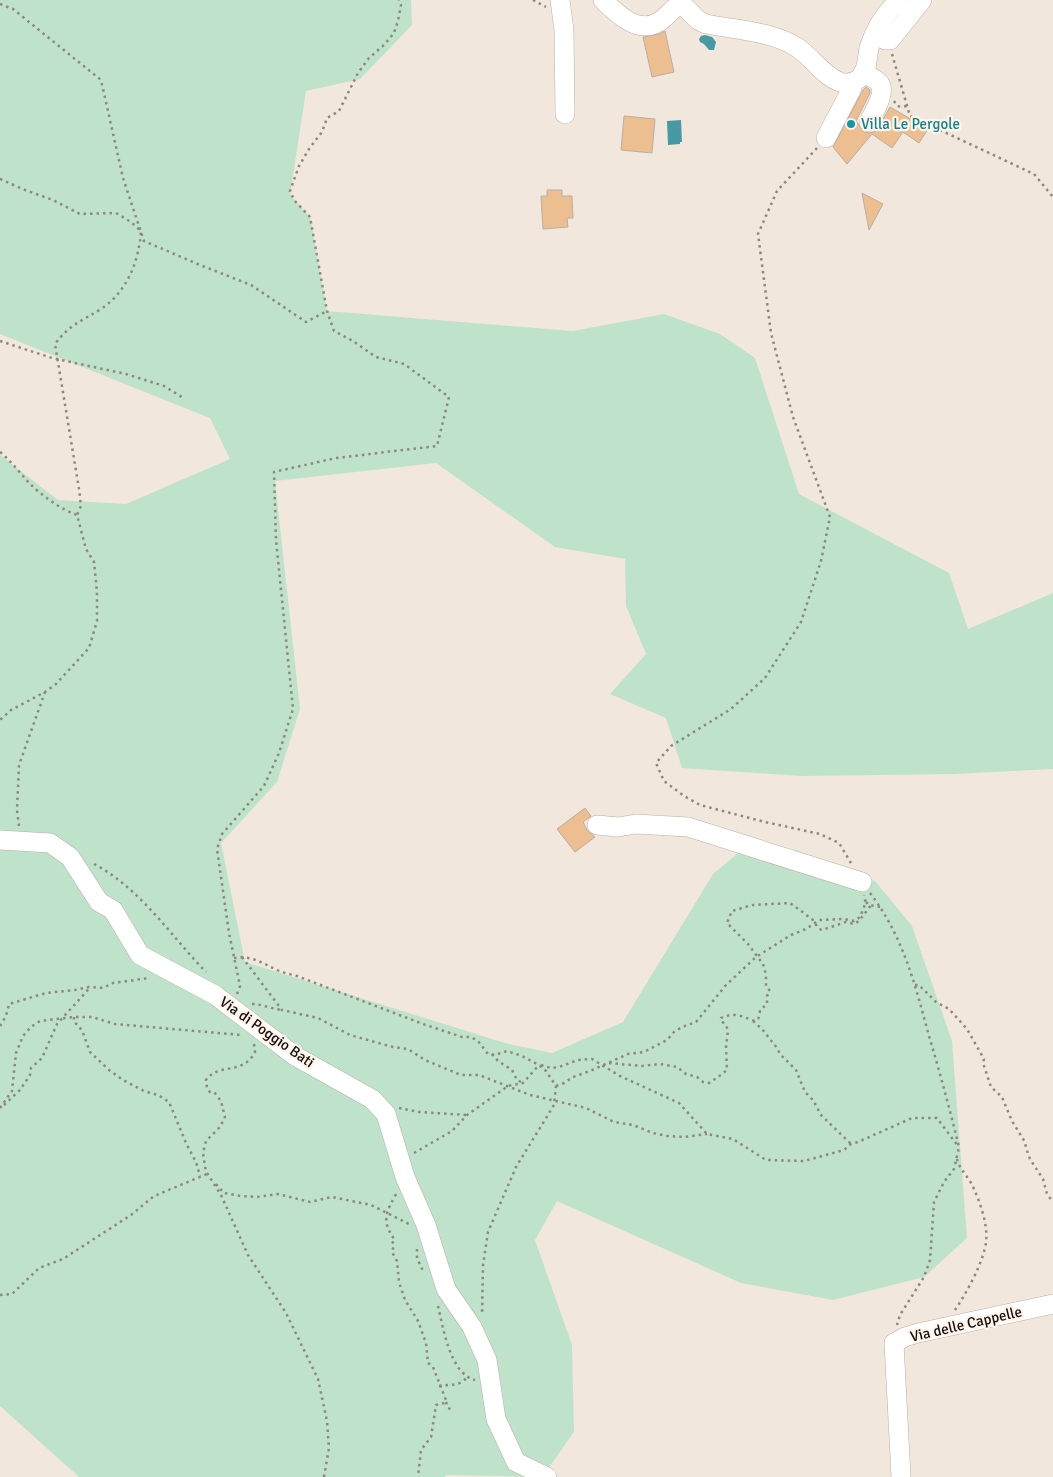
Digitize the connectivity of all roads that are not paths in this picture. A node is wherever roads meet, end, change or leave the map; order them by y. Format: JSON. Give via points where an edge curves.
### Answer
{"nodes":[{"id":1,"x":560,"y":0,"type":"edge"},
{"id":2,"x":603,"y":0,"type":"edge"},
{"id":3,"x":900,"y":0,"type":"edge"},
{"id":4,"x":922,"y":0,"type":"edge"},
{"id":5,"x":882,"y":36,"type":"junction"},
{"id":6,"x":857,"y":78,"type":"junction"},
{"id":7,"x":565,"y":114,"type":"dead end"},
{"id":8,"x":869,"y":122,"type":"dead end"},
{"id":9,"x":826,"y":138,"type":"road end"},
{"id":10,"x":597,"y":825,"type":"dead end"},
{"id":11,"x":0,"y":840,"type":"edge"},
{"id":12,"x":862,"y":882,"type":"dead end"},
{"id":13,"x":1053,"y":1304,"type":"edge"},
{"id":14,"x":547,"y":1477,"type":"edge"},
{"id":15,"x":901,"y":1477,"type":"edge"}],
"edges":[{"from":1,"to":7,"type":"street","via":[[564,30]]},
{"from":2,"to":6,"type":"street","via":[[630,23],[640,26],[656,24],[677,6],[683,5],[706,24],[764,34],[790,43],[839,82]]},
{"from":3,"to":5,"type":"street","via":[[889,10]]},
{"from":4,"to":5,"type":"street","via":[[890,40]]},
{"from":5,"to":6,"type":"street","via":[[869,50]]},
{"from":6,"to":8,"type":"street","via":[[876,80],[880,84],[881,96]]},
{"from":6,"to":9,"type":"street"},
{"from":10,"to":12,"type":"street","via":[[618,828],[636,824],[688,827]]},
{"from":11,"to":14,"type":"street","name":"Via di Poggio Bati","via":[[50,843],[70,857],[99,902],[113,910],[140,955],[214,995],[295,1056],[372,1099],[386,1114],[446,1289],[472,1327],[488,1360],[496,1419],[516,1462]]},
{"from":13,"to":15,"type":"street","name":"Via delle Cappelle","via":[[918,1333],[896,1342],[893,1346]]}]}
